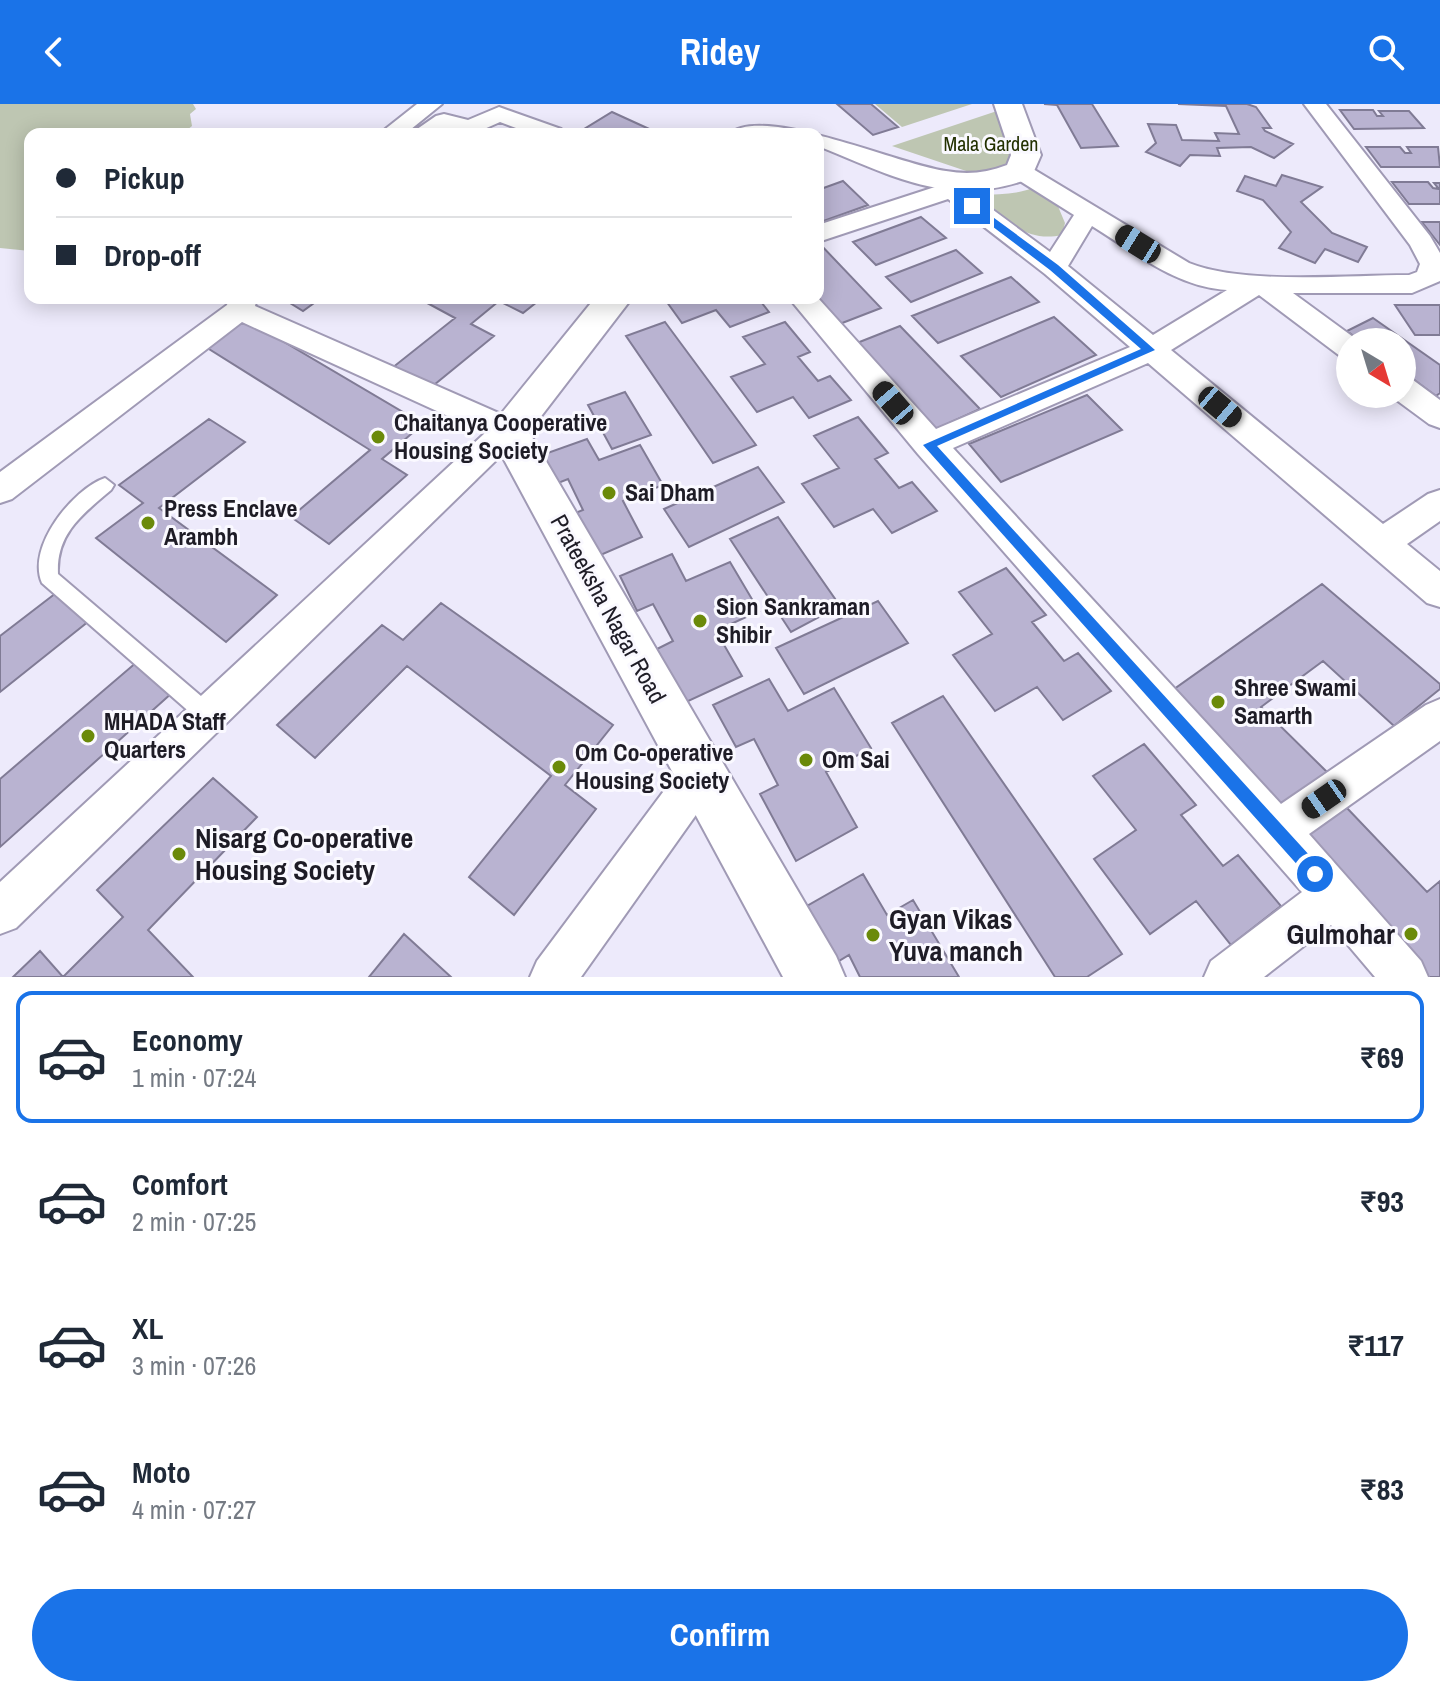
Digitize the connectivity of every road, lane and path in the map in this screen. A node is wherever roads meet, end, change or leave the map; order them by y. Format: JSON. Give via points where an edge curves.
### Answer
{"nodes":[{"id":1,"x":431,"y":104,"type":"edge"},
{"id":2,"x":504,"y":104,"type":"edge"},
{"id":3,"x":511,"y":104,"type":"edge"},
{"id":4,"x":1008,"y":104,"type":"edge"},
{"id":5,"x":1315,"y":104,"type":"edge"},
{"id":6,"x":398,"y":128,"type":"edge"},
{"id":7,"x":432,"y":128,"type":"edge"},
{"id":8,"x":470,"y":128,"type":"edge"},
{"id":9,"x":470,"y":128,"type":"edge"},
{"id":10,"x":537,"y":128,"type":"edge"},
{"id":11,"x":824,"y":138,"type":"edge"},
{"id":12,"x":1020,"y":171,"type":"junction"},
{"id":13,"x":950,"y":186,"type":"junction"},
{"id":14,"x":1088,"y":212,"type":"junction"},
{"id":15,"x":824,"y":232,"type":"edge"},
{"id":16,"x":1054,"y":268,"type":"junction"},
{"id":17,"x":1260,"y":284,"type":"junction"},
{"id":18,"x":242,"y":304,"type":"edge"},
{"id":19,"x":609,"y":304,"type":"edge"},
{"id":20,"x":808,"y":304,"type":"edge"},
{"id":21,"x":1336,"y":339,"type":"edge"},
{"id":22,"x":1150,"y":350,"type":"junction"},
{"id":23,"x":1416,"y":398,"type":"edge"},
{"id":24,"x":1440,"y":416,"type":"edge"},
{"id":25,"x":508,"y":430,"type":"junction"},
{"id":26,"x":929,"y":445,"type":"junction"},
{"id":27,"x":105,"y":485,"type":"dead end"},
{"id":28,"x":0,"y":490,"type":"edge"},
{"id":29,"x":1440,"y":503,"type":"edge"},
{"id":30,"x":1383,"y":542,"type":"junction"},
{"id":31,"x":1440,"y":592,"type":"edge"},
{"id":32,"x":208,"y":715,"type":"junction"},
{"id":33,"x":1440,"y":718,"type":"edge"},
{"id":34,"x":701,"y":774,"type":"junction"},
{"id":35,"x":1278,"y":831,"type":"junction"},
{"id":36,"x":1334,"y":895,"type":"junction"},
{"id":37,"x":0,"y":912,"type":"edge"},
{"id":38,"x":553,"y":977,"type":"edge"},
{"id":39,"x":815,"y":977,"type":"edge"},
{"id":40,"x":1227,"y":977,"type":"edge"},
{"id":41,"x":1405,"y":977,"type":"edge"}],
"edges":[{"from":1,"to":6,"type":"street"},
{"from":2,"to":3,"type":"street"},
{"from":4,"to":12,"type":"street","via":[[1026,155]]},
{"from":5,"to":17,"type":"street","via":[[1433,264],[1429,277],[1412,284]]},
{"from":7,"to":8,"type":"street","via":[[444,121]]},
{"from":9,"to":10,"type":"street","via":[[499,114]]},
{"from":11,"to":13,"type":"street"},
{"from":12,"to":13,"type":"street","via":[[1004,180]]},
{"from":12,"to":14,"type":"street"},
{"from":13,"to":15,"type":"street"},
{"from":13,"to":16,"type":"street"},
{"from":14,"to":16,"type":"street"},
{"from":14,"to":17,"type":"street","via":[[1207,280]]},
{"from":16,"to":22,"type":"street"},
{"from":17,"to":21,"type":"street"},
{"from":17,"to":22,"type":"street"},
{"from":18,"to":25,"type":"street"},
{"from":18,"to":28,"type":"street"},
{"from":19,"to":25,"type":"street"},
{"from":20,"to":26,"type":"street"},
{"from":22,"to":26,"type":"street"},
{"from":22,"to":30,"type":"street"},
{"from":23,"to":24,"type":"street"},
{"from":25,"to":32,"type":"street"},
{"from":25,"to":34,"type":"street","name":"Prateeksha Nagar Road"},
{"from":26,"to":35,"type":"street"},
{"from":27,"to":32,"type":"lane","via":[[58,527],[49,577]]},
{"from":29,"to":30,"type":"street"},
{"from":30,"to":31,"type":"street"},
{"from":32,"to":37,"type":"street"},
{"from":33,"to":35,"type":"street"},
{"from":34,"to":38,"type":"street"},
{"from":34,"to":39,"type":"street","name":"Prateeksha Nagar Road"},
{"from":35,"to":36,"type":"street"},
{"from":36,"to":40,"type":"street"},
{"from":36,"to":41,"type":"street"}]}
